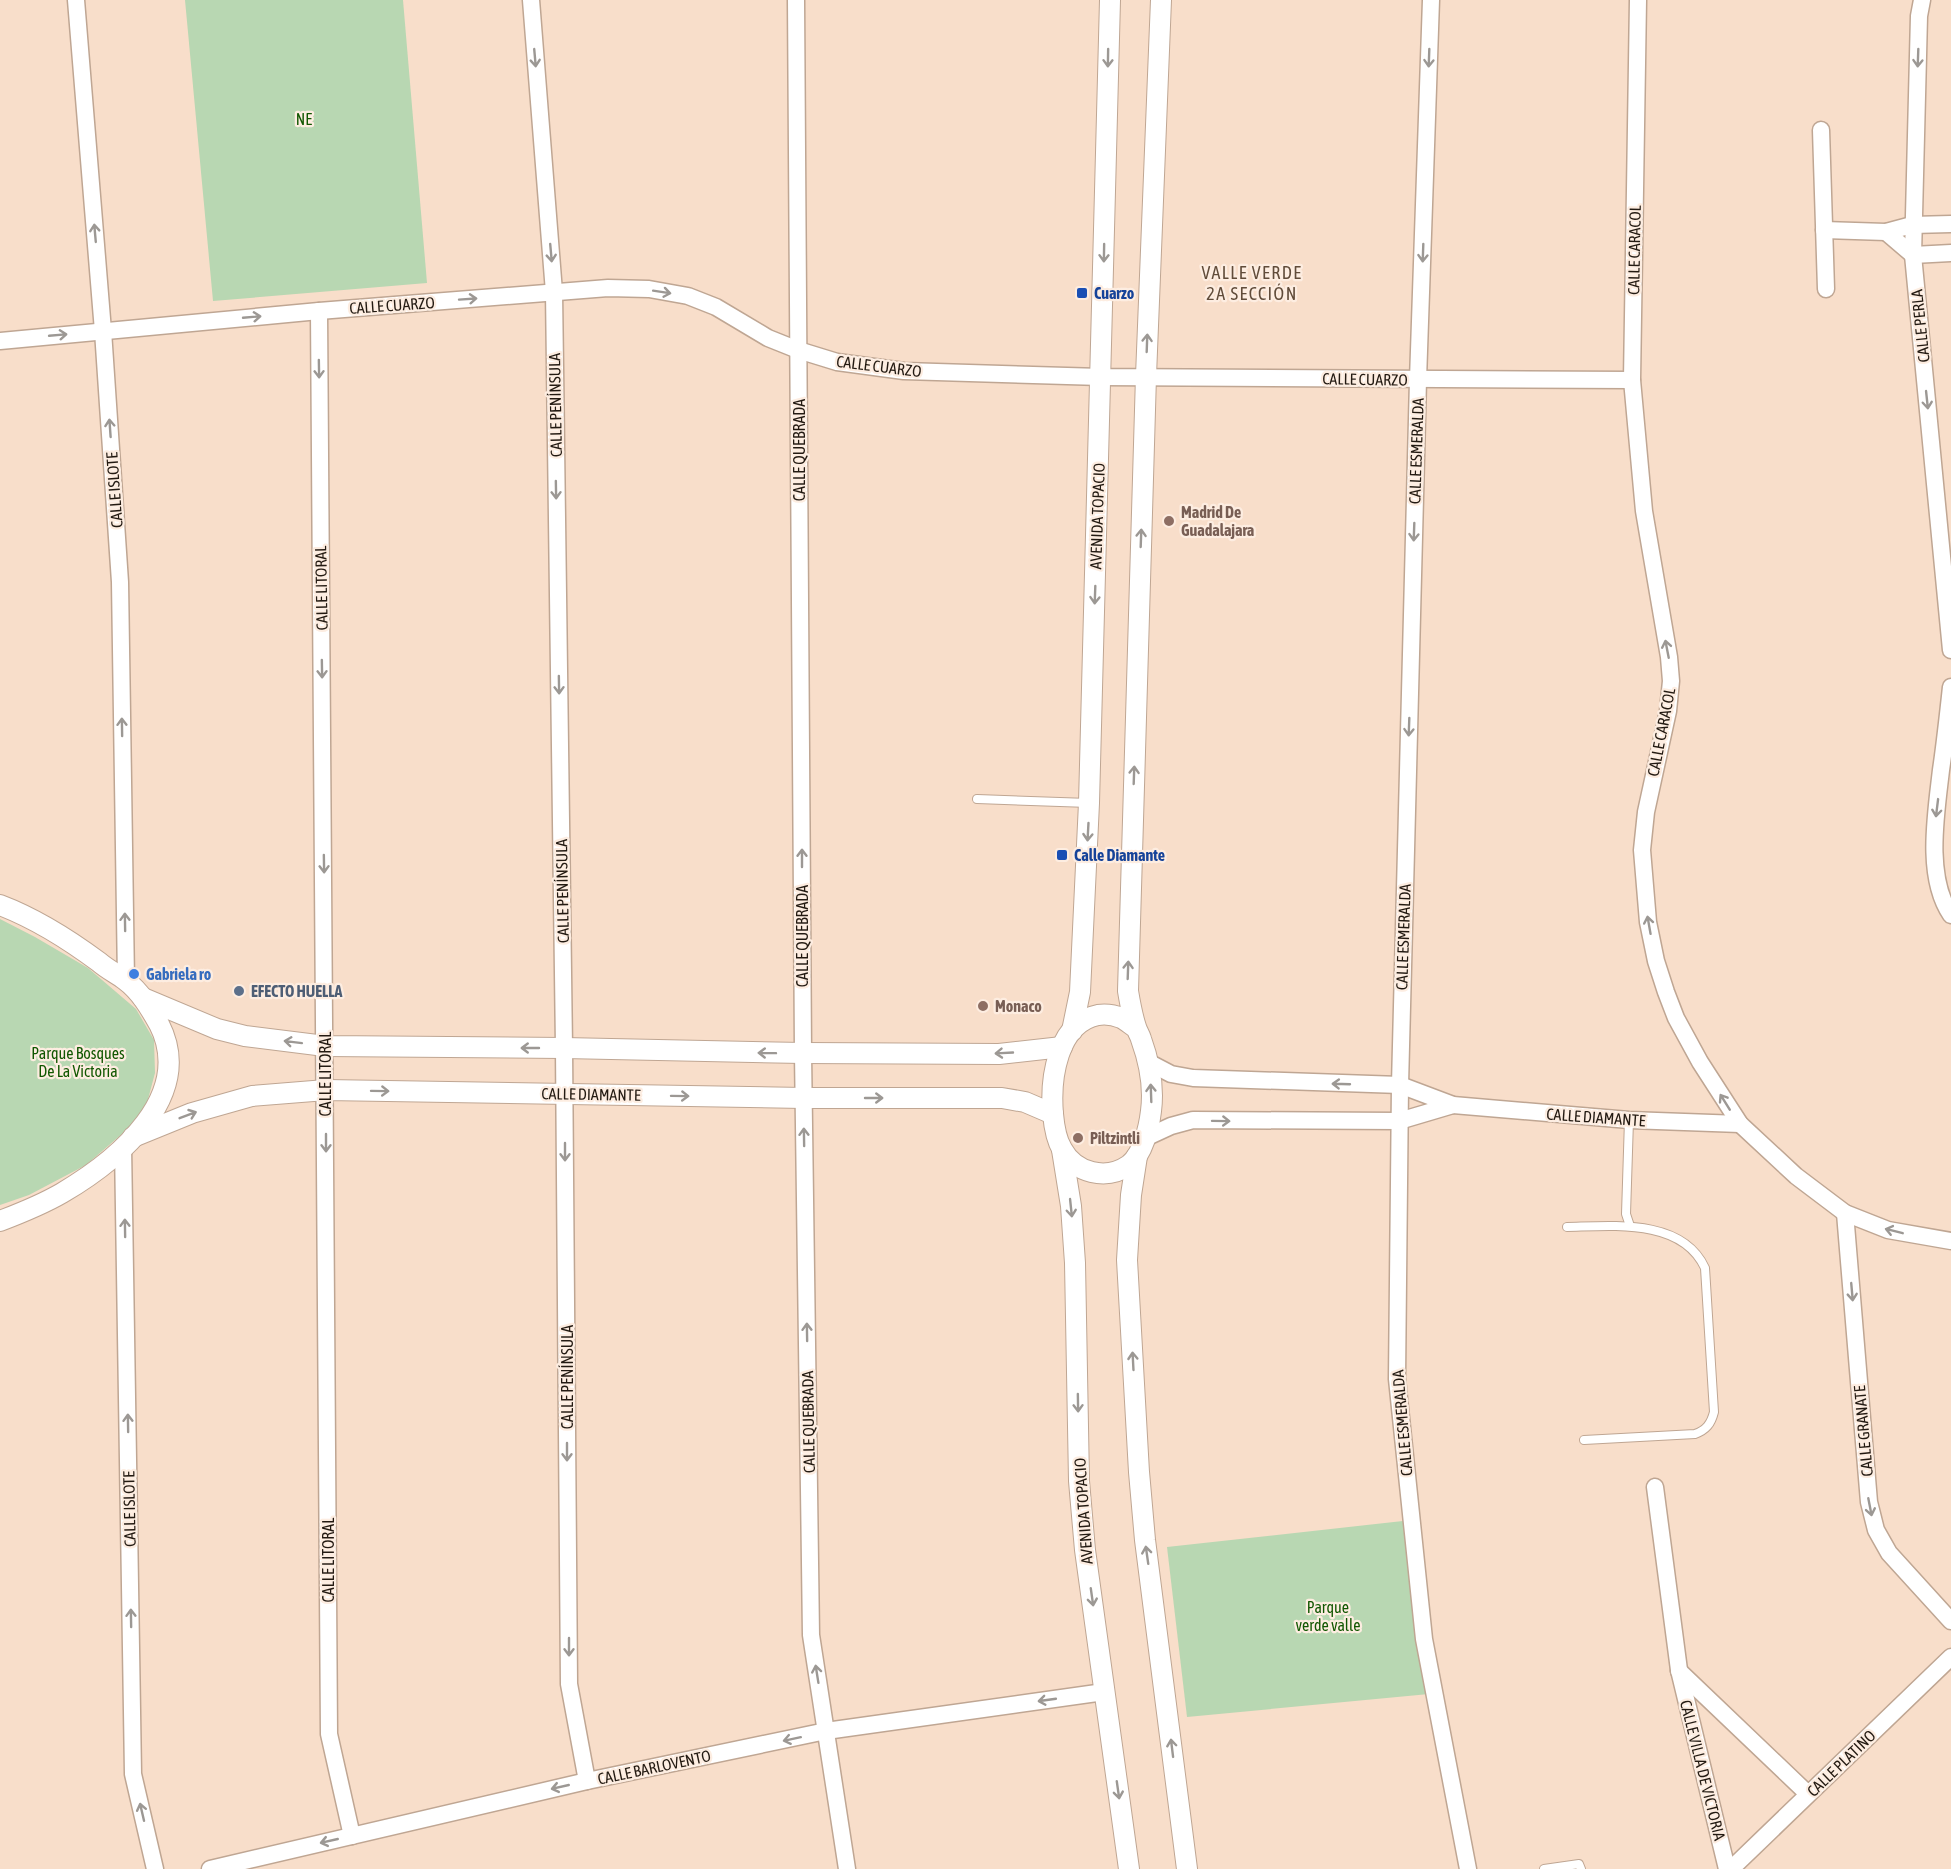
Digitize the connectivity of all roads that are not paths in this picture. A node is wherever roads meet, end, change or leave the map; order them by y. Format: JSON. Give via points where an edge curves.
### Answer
{"nodes":[{"id":1,"x":76,"y":0,"type":"edge"},
{"id":2,"x":531,"y":0,"type":"edge"},
{"id":3,"x":796,"y":0,"type":"edge"},
{"id":4,"x":1110,"y":0,"type":"edge"},
{"id":5,"x":1161,"y":0,"type":"edge"},
{"id":6,"x":1431,"y":0,"type":"edge"},
{"id":7,"x":1638,"y":0,"type":"edge"},
{"id":8,"x":1922,"y":0,"type":"edge"},
{"id":9,"x":1821,"y":130,"type":"dead end"},
{"id":10,"x":1951,"y":224,"type":"edge"},
{"id":11,"x":1912,"y":225,"type":"junction"},
{"id":12,"x":1824,"y":230,"type":"junction"},
{"id":13,"x":1886,"y":232,"type":"junction"},
{"id":14,"x":1951,"y":253,"type":"edge"},
{"id":15,"x":1913,"y":255,"type":"junction"},
{"id":16,"x":1826,"y":289,"type":"dead end"},
{"id":17,"x":554,"y":292,"type":"junction"},
{"id":18,"x":319,"y":311,"type":"junction"},
{"id":19,"x":103,"y":331,"type":"junction"},
{"id":20,"x":0,"y":341,"type":"edge"},
{"id":21,"x":798,"y":350,"type":"junction"},
{"id":22,"x":1146,"y":376,"type":"junction"},
{"id":23,"x":1101,"y":377,"type":"junction"},
{"id":24,"x":1418,"y":380,"type":"junction"},
{"id":25,"x":1632,"y":380,"type":"junction"},
{"id":26,"x":1951,"y":650,"type":"edge"},
{"id":27,"x":1951,"y":687,"type":"edge"},
{"id":28,"x":977,"y":799,"type":"dead end"},
{"id":29,"x":1089,"y":803,"type":"junction"},
{"id":30,"x":0,"y":905,"type":"edge"},
{"id":31,"x":1951,"y":915,"type":"edge"},
{"id":32,"x":126,"y":981,"type":"junction"},
{"id":33,"x":143,"y":998,"type":"junction"},
{"id":34,"x":1136,"y":1028,"type":"junction"},
{"id":35,"x":1067,"y":1039,"type":"junction"},
{"id":36,"x":325,"y":1046,"type":"junction"},
{"id":37,"x":564,"y":1048,"type":"junction"},
{"id":38,"x":803,"y":1053,"type":"junction"},
{"id":39,"x":1148,"y":1062,"type":"junction"},
{"id":40,"x":1400,"y":1085,"type":"junction"},
{"id":41,"x":326,"y":1090,"type":"junction"},
{"id":42,"x":564,"y":1094,"type":"junction"},
{"id":43,"x":804,"y":1098,"type":"junction"},
{"id":44,"x":1453,"y":1105,"type":"junction"},
{"id":45,"x":1053,"y":1114,"type":"junction"},
{"id":46,"x":1629,"y":1120,"type":"junction"},
{"id":47,"x":1399,"y":1121,"type":"junction"},
{"id":48,"x":1740,"y":1125,"type":"junction"},
{"id":49,"x":128,"y":1142,"type":"junction"},
{"id":50,"x":1141,"y":1147,"type":"junction"},
{"id":51,"x":1062,"y":1150,"type":"junction"},
{"id":52,"x":1845,"y":1212,"type":"junction"},
{"id":53,"x":0,"y":1221,"type":"edge"},
{"id":54,"x":1630,"y":1226,"type":"junction"},
{"id":55,"x":1567,"y":1227,"type":"dead end"},
{"id":56,"x":1951,"y":1241,"type":"edge"},
{"id":57,"x":1584,"y":1440,"type":"dead end"},
{"id":58,"x":1655,"y":1487,"type":"dead end"},
{"id":59,"x":1951,"y":1621,"type":"edge"},
{"id":60,"x":1951,"y":1657,"type":"edge"},
{"id":61,"x":1679,"y":1670,"type":"junction"},
{"id":62,"x":1104,"y":1692,"type":"junction"},
{"id":63,"x":826,"y":1731,"type":"junction"},
{"id":64,"x":587,"y":1781,"type":"junction"},
{"id":65,"x":1808,"y":1794,"type":"junction"},
{"id":66,"x":352,"y":1836,"type":"junction"},
{"id":67,"x":155,"y":1869,"type":"edge"},
{"id":68,"x":210,"y":1869,"type":"edge"},
{"id":69,"x":848,"y":1869,"type":"edge"},
{"id":70,"x":1129,"y":1869,"type":"edge"},
{"id":71,"x":1187,"y":1869,"type":"edge"},
{"id":72,"x":1468,"y":1869,"type":"edge"},
{"id":73,"x":1544,"y":1869,"type":"edge"},
{"id":74,"x":1581,"y":1869,"type":"edge"},
{"id":75,"x":1729,"y":1869,"type":"edge"}],
"edges":[{"from":19,"to":1,"type":"street","name":"CALLE ISLOTE","one_way":true},
{"from":2,"to":17,"type":"street","name":"CALLE PENÍNSULA","one_way":true},
{"from":3,"to":21,"type":"street","name":"CALLE QUEBRADA"},
{"from":4,"to":23,"type":"street","name":"AVENIDA TOPACIO","one_way":true},
{"from":22,"to":5,"type":"street","one_way":true},
{"from":6,"to":24,"type":"street","name":"CALLE ESMERALDA","one_way":true},
{"from":7,"to":25,"type":"street","name":"CALLE CARACOL"},
{"from":8,"to":11,"type":"street","name":"CALLE PERLA","one_way":true},
{"from":9,"to":12,"type":"street"},
{"from":10,"to":11,"type":"street"},
{"from":11,"to":13,"type":"street"},
{"from":11,"to":15,"type":"street","name":"CALLE PERLA"},
{"from":12,"to":13,"type":"street"},
{"from":12,"to":16,"type":"street"},
{"from":13,"to":15,"type":"street"},
{"from":14,"to":15,"type":"street"},
{"from":15,"to":26,"type":"street","name":"CALLE PERLA","one_way":true},
{"from":18,"to":17,"type":"street","name":"CALLE CUARZO","one_way":true},
{"from":17,"to":21,"type":"street","name":"CALLE CUARZO","one_way":true,"via":[[608,288],[688,296]]},
{"from":17,"to":37,"type":"street","name":"CALLE PENÍNSULA","one_way":true},
{"from":19,"to":18,"type":"street","name":"CALLE CUARZO","one_way":true},
{"from":18,"to":36,"type":"street","name":"CALLE LITORAL","one_way":true},
{"from":20,"to":19,"type":"street","name":"CALLE CUARZO","one_way":true},
{"from":32,"to":19,"type":"street","name":"CALLE ISLOTE","one_way":true,"via":[[120,582]]},
{"from":21,"to":23,"type":"street","name":"CALLE CUARZO","via":[[837,362],[904,371]]},
{"from":38,"to":21,"type":"street","name":"CALLE QUEBRADA","one_way":true},
{"from":22,"to":23,"type":"street","name":"CALLE CUARZO"},
{"from":22,"to":24,"type":"street","name":"CALLE CUARZO"},
{"from":34,"to":22,"type":"street","one_way":true,"via":[[1128,991]]},
{"from":23,"to":29,"type":"street","name":"AVENIDA TOPACIO","one_way":true},
{"from":24,"to":25,"type":"street","name":"CALLE CUARZO"},
{"from":24,"to":40,"type":"street","name":"CALLE ESMERALDA","one_way":true},
{"from":48,"to":25,"type":"street","name":"CALLE CARACOL","one_way":true,"via":[[1676,1018],[1656,961],[1648,922],[1642,850],[1671,681],[1644,511]]},
{"from":27,"to":31,"type":"street","one_way":true,"via":[[1934,834],[1937,875]]},
{"from":28,"to":29,"type":"lane"},
{"from":29,"to":35,"type":"street","name":"AVENIDA TOPACIO","one_way":true,"via":[[1080,992]]},
{"from":30,"to":32,"type":"street","via":[[77,945]]},
{"from":32,"to":33,"type":"street"},
{"from":36,"to":33,"type":"street","one_way":true,"via":[[217,1029]]},
{"from":33,"to":49,"type":"street","via":[[164,1034],[168,1074],[154,1111]]},
{"from":34,"to":35,"type":"street","via":[[1106,1014],[1088,1017]]},
{"from":34,"to":39,"type":"street"},
{"from":35,"to":38,"type":"street","one_way":true,"via":[[999,1054]]},
{"from":35,"to":45,"type":"street","via":[[1052,1087]]},
{"from":37,"to":36,"type":"street","one_way":true},
{"from":36,"to":41,"type":"street","name":"CALLE LITORAL"},
{"from":38,"to":37,"type":"street","one_way":true},
{"from":37,"to":42,"type":"street","name":"CALLE PENÍNSULA"},
{"from":38,"to":43,"type":"street","name":"CALLE QUEBRADA"},
{"from":40,"to":39,"type":"street","name":"CALLE DIAMANTE","one_way":true,"via":[[1193,1078],[1171,1074]]},
{"from":50,"to":39,"type":"street","one_way":true,"via":[[1152,1111]]},
{"from":40,"to":44,"type":"street","name":"CALLE DIAMANTE"},
{"from":40,"to":47,"type":"street","name":"CALLE ESMERALDA"},
{"from":41,"to":42,"type":"street","name":"CALLE DIAMANTE","one_way":true},
{"from":49,"to":41,"type":"street","name":"CALLE DIAMANTE","one_way":true,"via":[[192,1113],[252,1096]]},
{"from":41,"to":66,"type":"street","name":"CALLE LITORAL","one_way":true,"via":[[329,1734]]},
{"from":42,"to":43,"type":"street","name":"CALLE DIAMANTE","one_way":true},
{"from":42,"to":64,"type":"street","name":"CALLE PENÍNSULA","one_way":true,"via":[[569,1684]]},
{"from":43,"to":45,"type":"street","name":"CALLE DIAMANTE","one_way":true,"via":[[1002,1098],[1026,1102]]},
{"from":63,"to":43,"type":"street","name":"CALLE QUEBRADA","one_way":true,"via":[[811,1635]]},
{"from":44,"to":46,"type":"street","name":"CALLE DIAMANTE"},
{"from":44,"to":47,"type":"street","name":"CALLE DIAMANTE"},
{"from":45,"to":51,"type":"street"},
{"from":46,"to":48,"type":"street","name":"CALLE DIAMANTE"},
{"from":46,"to":54,"type":"lane","via":[[1626,1214]]},
{"from":50,"to":47,"type":"street","name":"CALLE DIAMANTE","one_way":true,"via":[[1171,1126],[1193,1120]]},
{"from":47,"to":72,"type":"street","name":"CALLE ESMERALDA","via":[[1397,1379],[1424,1639]]},
{"from":48,"to":52,"type":"street","name":"CALLE CARACOL","via":[[1796,1176]]},
{"from":49,"to":53,"type":"street","via":[[62,1193]]},
{"from":67,"to":49,"type":"street","name":"CALLE ISLOTE","one_way":true,"via":[[133,1774]]},
{"from":50,"to":51,"type":"street","via":[[1129,1165],[1108,1173],[1083,1170]]},
{"from":71,"to":50,"type":"street","one_way":true,"via":[[1139,1472],[1127,1260],[1131,1195]]},
{"from":51,"to":62,"type":"street","name":"AVENIDA TOPACIO","one_way":true,"via":[[1075,1263],[1079,1481]]},
{"from":56,"to":52,"type":"street","name":"CALLE CARACOL","one_way":true,"via":[[1888,1230]]},
{"from":52,"to":59,"type":"street","name":"CALLE GRANATE","one_way":true,"via":[[1872,1516],[1889,1553]]},
{"from":54,"to":55,"type":"lane"},
{"from":54,"to":57,"type":"lane","via":[[1675,1239],[1693,1251],[1705,1268],[1714,1412],[1707,1428],[1695,1434]]},
{"from":58,"to":61,"type":"street","name":"CALLE VILLA DE VICTORIA"},
{"from":60,"to":65,"type":"street","name":"CALLE PLATINO"},
{"from":61,"to":65,"type":"street","name":"CALLE VILLA DE VICTORIA"},
{"from":61,"to":75,"type":"street","name":"CALLE VILLA DE VICTORIA"},
{"from":62,"to":63,"type":"street","name":"CALLE BARLOVENTO","one_way":true},
{"from":62,"to":70,"type":"street","name":"AVENIDA TOPACIO","one_way":true},
{"from":63,"to":64,"type":"street","name":"CALLE BARLOVENTO","one_way":true},
{"from":63,"to":69,"type":"street","name":"CALLE QUEBRADA"},
{"from":64,"to":66,"type":"street","name":"CALLE BARLOVENTO","one_way":true},
{"from":65,"to":75,"type":"street","name":"CALLE PLATINO"},
{"from":66,"to":68,"type":"street","name":"CALLE BARLOVENTO","one_way":true},
{"from":73,"to":74,"type":"lane","via":[[1579,1864]]}]}
